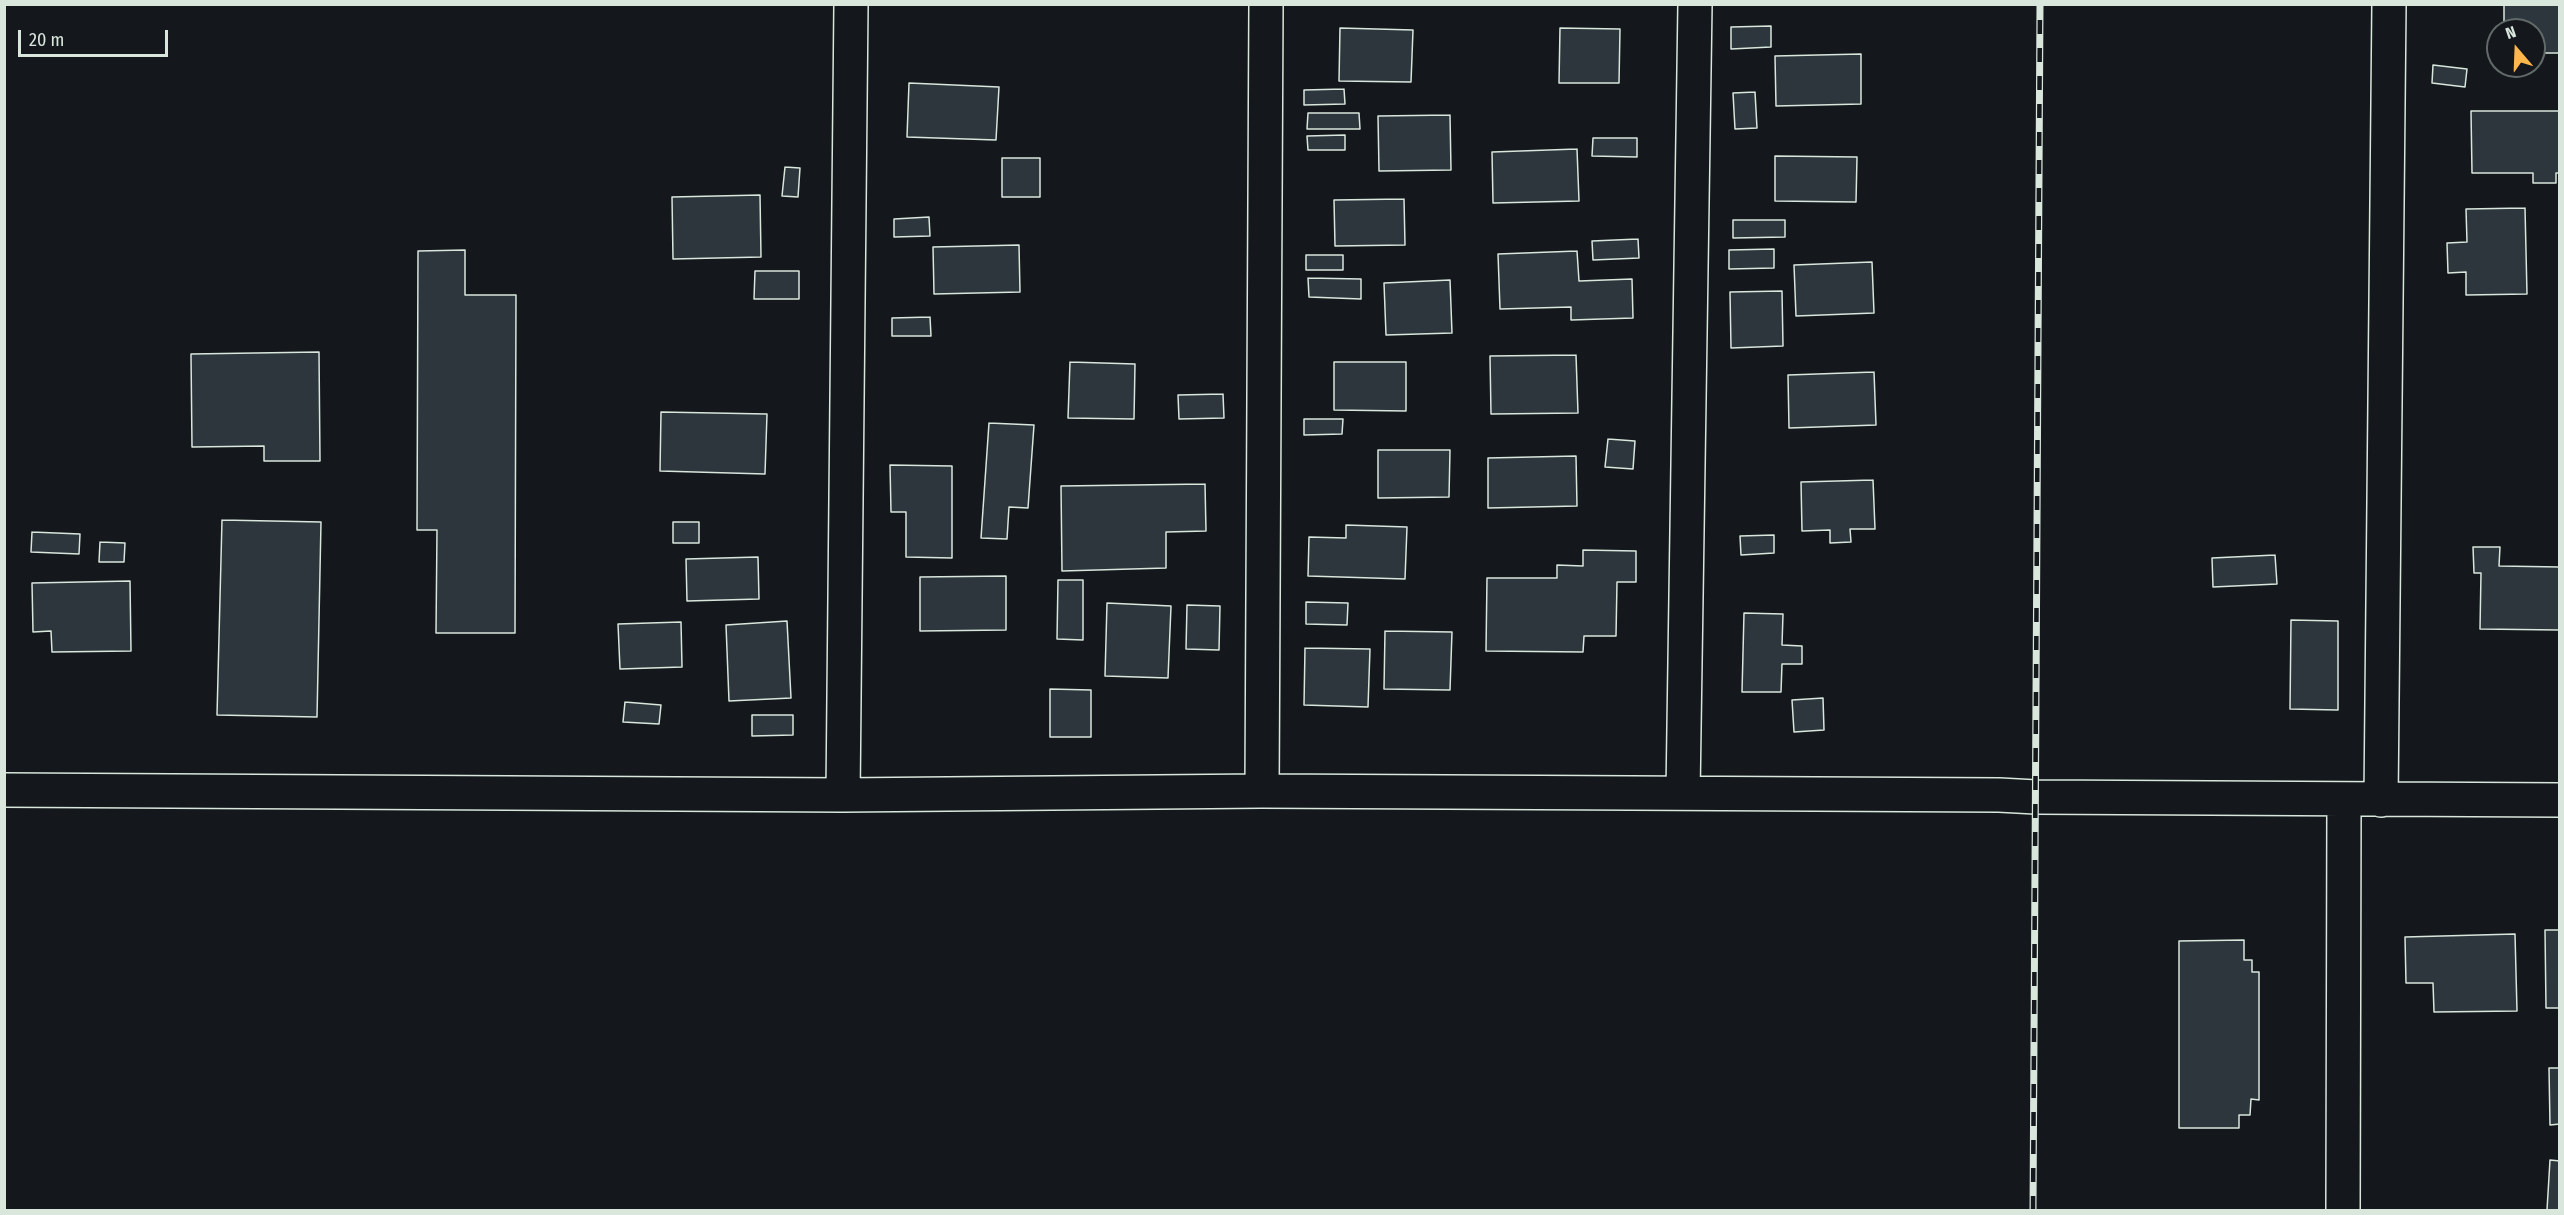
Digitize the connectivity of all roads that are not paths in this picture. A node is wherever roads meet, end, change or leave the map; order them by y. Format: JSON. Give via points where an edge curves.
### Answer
{"nodes":[{"id":1,"x":851,"y":4,"type":"edge"},
{"id":2,"x":1266,"y":4,"type":"edge"},
{"id":3,"x":1695,"y":4,"type":"edge"},
{"id":4,"x":2389,"y":4,"type":"edge"},
{"id":5,"x":4,"y":790,"type":"edge"},
{"id":6,"x":1262,"y":791,"type":"junction"},
{"id":7,"x":1683,"y":793,"type":"junction"},
{"id":8,"x":843,"y":795,"type":"junction"},
{"id":9,"x":2344,"y":799,"type":"junction"},
{"id":10,"x":2381,"y":800,"type":"junction"},
{"id":11,"x":2559,"y":800,"type":"edge"},
{"id":12,"x":2343,"y":1210,"type":"edge"}],
"edges":[{"from":1,"to":8,"type":"street"},
{"from":2,"to":6,"type":"street"},
{"from":3,"to":7,"type":"street"},
{"from":4,"to":10,"type":"street"},
{"from":5,"to":8,"type":"street"},
{"from":6,"to":7,"type":"street"},
{"from":6,"to":8,"type":"street"},
{"from":7,"to":9,"type":"street"},
{"from":9,"to":10,"type":"street"},
{"from":9,"to":12,"type":"street"},
{"from":10,"to":11,"type":"street"}]}
